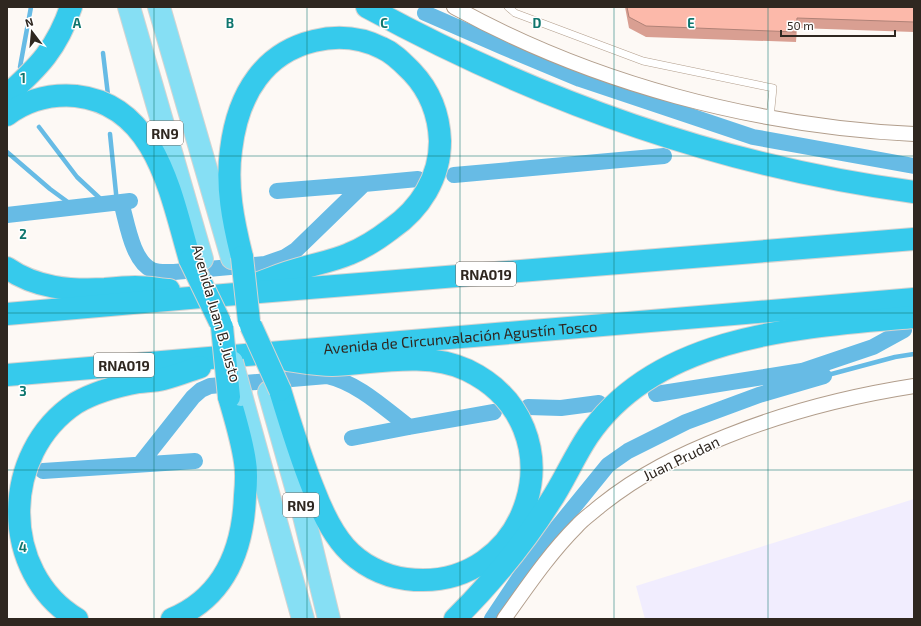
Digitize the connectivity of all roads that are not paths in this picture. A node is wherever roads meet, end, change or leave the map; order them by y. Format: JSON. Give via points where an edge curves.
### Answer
{"nodes":[{"id":1,"x":71,"y":7,"type":"edge"},
{"id":2,"x":128,"y":7,"type":"edge"},
{"id":3,"x":159,"y":7,"type":"edge"},
{"id":4,"x":367,"y":7,"type":"edge"},
{"id":5,"x":454,"y":7,"type":"edge"},
{"id":6,"x":508,"y":7,"type":"edge"},
{"id":7,"x":7,"y":95,"type":"edge"},
{"id":8,"x":7,"y":115,"type":"edge"},
{"id":9,"x":770,"y":118,"type":"junction"},
{"id":10,"x":914,"y":134,"type":"edge"},
{"id":11,"x":914,"y":192,"type":"edge"},
{"id":12,"x":914,"y":239,"type":"edge"},
{"id":13,"x":236,"y":257,"type":"junction"},
{"id":14,"x":196,"y":259,"type":"junction"},
{"id":15,"x":7,"y":268,"type":"edge"},
{"id":16,"x":226,"y":295,"type":"junction"},
{"id":17,"x":914,"y":298,"type":"edge"},
{"id":18,"x":7,"y":314,"type":"edge"},
{"id":19,"x":914,"y":317,"type":"edge"},
{"id":20,"x":243,"y":354,"type":"junction"},
{"id":21,"x":7,"y":375,"type":"edge"},
{"id":22,"x":914,"y":386,"type":"edge"},
{"id":23,"x":275,"y":391,"type":"junction"},
{"id":24,"x":235,"y":396,"type":"junction"},
{"id":25,"x":77,"y":619,"type":"edge"},
{"id":26,"x":172,"y":619,"type":"edge"},
{"id":27,"x":303,"y":619,"type":"edge"},
{"id":28,"x":329,"y":619,"type":"edge"},
{"id":29,"x":455,"y":619,"type":"edge"},
{"id":30,"x":504,"y":619,"type":"edge"}],
"edges":[{"from":1,"to":7,"type":"highway","via":[[51,50]]},
{"from":2,"to":14,"type":"main road","name":"Avenida Juan B. Justo","number":"RN9"},
{"from":3,"to":13,"type":"main road","name":"Avenida Juan B. Justo","number":"RN9"},
{"from":4,"to":11,"type":"highway","via":[[502,74],[554,97],[629,124],[764,164],[827,178]]},
{"from":5,"to":9,"type":"street","via":[[488,25],[591,70],[685,99]]},
{"from":6,"to":9,"type":"lane","via":[[515,13],[643,61],[773,88]]},
{"from":8,"to":14,"type":"highway","via":[[32,101],[67,96],[99,101],[120,112],[147,141],[159,163]]},
{"from":9,"to":10,"type":"street","via":[[868,131]]},
{"from":12,"to":16,"type":"highway","number":"RNA019"},
{"from":13,"to":16,"type":"highway","via":[[229,170],[231,148],[240,110],[256,79],[267,66],[282,55],[315,40],[350,38],[382,48],[394,55],[425,88],[437,116],[440,152],[436,170],[420,201],[392,229],[349,254]]},
{"from":13,"to":23,"type":"highway","bridge":true,"via":[[250,323]]},
{"from":14,"to":24,"type":"highway","bridge":true,"via":[[221,324]]},
{"from":15,"to":16,"type":"highway","via":[[29,280],[60,288],[136,287]]},
{"from":16,"to":18,"type":"highway","number":"RNA019"},
{"from":17,"to":20,"type":"highway","name":"Avenida de Circunvalación Agustín Tosco","number":"RNA019"},
{"from":19,"to":29,"type":"highway","via":[[808,327],[769,334],[702,352],[642,382],[600,421],[588,436],[526,540]]},
{"from":20,"to":21,"type":"highway","name":"Avenida de Circunvalación Agustín Tosco","number":"RNA019"},
{"from":20,"to":23,"type":"highway","via":[[330,365],[430,360],[466,370],[481,378],[506,399],[526,435],[532,464],[528,500],[522,516],[498,549],[470,569],[434,579],[416,580],[397,578],[379,572],[356,557],[334,534]]},
{"from":20,"to":25,"type":"highway","via":[[163,379],[138,382],[94,394],[60,414],[35,438],[14,481],[10,499],[12,536],[18,556],[38,590],[66,614]]},
{"from":22,"to":30,"type":"street","name":"Juan Prudan","via":[[822,404],[755,425],[693,449],[646,473],[614,494],[578,525],[554,552]]},
{"from":23,"to":28,"type":"main road","number":"RN9"},
{"from":24,"to":26,"type":"highway","via":[[245,463],[245,511],[240,538],[225,575],[212,592],[197,605]]},
{"from":24,"to":27,"type":"main road","name":"Avenida Juan B. Justo","number":"RN9"}]}
